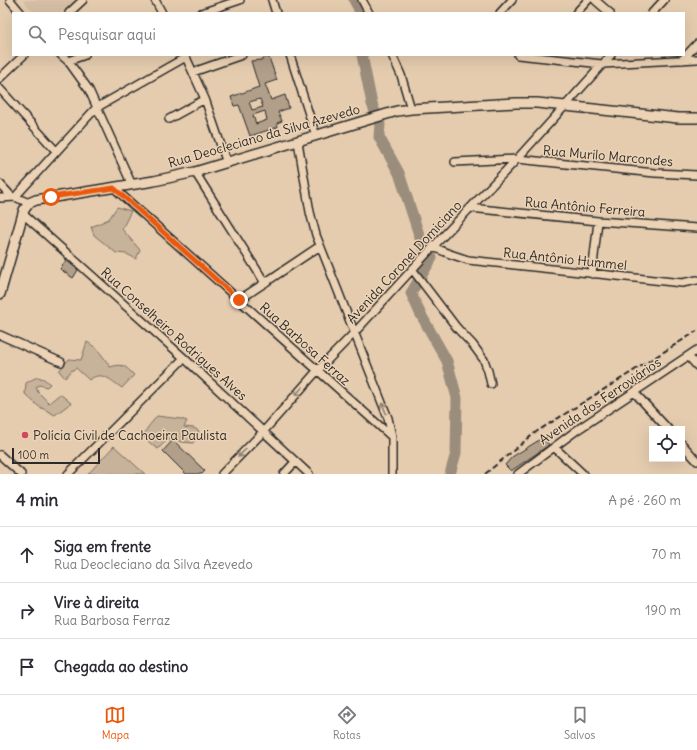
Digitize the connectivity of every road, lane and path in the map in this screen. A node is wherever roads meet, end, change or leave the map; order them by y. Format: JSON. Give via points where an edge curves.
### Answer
{"nodes":[{"id":1,"x":10,"y":0,"type":"edge"},
{"id":2,"x":83,"y":0,"type":"edge"},
{"id":3,"x":155,"y":0,"type":"edge"},
{"id":4,"x":240,"y":0,"type":"edge"},
{"id":5,"x":272,"y":0,"type":"edge"},
{"id":6,"x":362,"y":0,"type":"edge"},
{"id":7,"x":512,"y":0,"type":"edge"},
{"id":8,"x":588,"y":0,"type":"edge"},
{"id":9,"x":595,"y":0,"type":"edge"},
{"id":10,"x":664,"y":0,"type":"edge"},
{"id":11,"x":21,"y":12,"type":"edge"},
{"id":12,"x":70,"y":12,"type":"edge"},
{"id":13,"x":161,"y":12,"type":"edge"},
{"id":14,"x":204,"y":12,"type":"edge"},
{"id":15,"x":276,"y":12,"type":"edge"},
{"id":16,"x":368,"y":12,"type":"edge"},
{"id":17,"x":501,"y":12,"type":"edge"},
{"id":18,"x":577,"y":12,"type":"edge"},
{"id":19,"x":609,"y":12,"type":"edge"},
{"id":20,"x":653,"y":12,"type":"edge"},
{"id":21,"x":697,"y":44,"type":"edge"},
{"id":22,"x":23,"y":56,"type":"edge"},
{"id":23,"x":62,"y":56,"type":"edge"},
{"id":24,"x":82,"y":56,"type":"edge"},
{"id":25,"x":185,"y":56,"type":"edge"},
{"id":26,"x":239,"y":56,"type":"edge"},
{"id":27,"x":290,"y":56,"type":"edge"},
{"id":28,"x":392,"y":56,"type":"edge"},
{"id":29,"x":538,"y":56,"type":"edge"},
{"id":30,"x":610,"y":56,"type":"edge"},
{"id":31,"x":697,"y":59,"type":"edge"},
{"id":32,"x":682,"y":60,"type":"junction"},
{"id":33,"x":68,"y":61,"type":"junction"},
{"id":34,"x":602,"y":64,"type":"junction"},
{"id":35,"x":193,"y":72,"type":"junction"},
{"id":36,"x":0,"y":78,"type":"edge"},
{"id":37,"x":0,"y":89,"type":"edge"},
{"id":38,"x":205,"y":99,"type":"junction"},
{"id":39,"x":566,"y":105,"type":"junction"},
{"id":40,"x":96,"y":108,"type":"junction"},
{"id":41,"x":411,"y":109,"type":"junction"},
{"id":42,"x":697,"y":118,"type":"edge"},
{"id":43,"x":169,"y":119,"type":"dead end"},
{"id":44,"x":316,"y":136,"type":"junction"},
{"id":45,"x":298,"y":142,"type":"junction"},
{"id":46,"x":56,"y":151,"type":"junction"},
{"id":47,"x":517,"y":159,"type":"junction"},
{"id":48,"x":455,"y":162,"type":"dead end"},
{"id":49,"x":228,"y":163,"type":"junction"},
{"id":50,"x":195,"y":172,"type":"junction"},
{"id":51,"x":697,"y":175,"type":"edge"},
{"id":52,"x":0,"y":184,"type":"edge"},
{"id":53,"x":132,"y":185,"type":"junction"},
{"id":54,"x":114,"y":188,"type":"junction"},
{"id":55,"x":1,"y":197,"type":"edge"},
{"id":56,"x":13,"y":197,"type":"junction"},
{"id":57,"x":29,"y":203,"type":"junction"},
{"id":58,"x":470,"y":208,"type":"junction"},
{"id":59,"x":23,"y":214,"type":"junction"},
{"id":60,"x":598,"y":221,"type":"junction"},
{"id":61,"x":697,"y":228,"type":"edge"},
{"id":62,"x":320,"y":246,"type":"junction"},
{"id":63,"x":431,"y":249,"type":"junction"},
{"id":64,"x":412,"y":269,"type":"junction"},
{"id":65,"x":592,"y":274,"type":"junction"},
{"id":66,"x":697,"y":280,"type":"edge"},
{"id":67,"x":265,"y":282,"type":"junction"},
{"id":68,"x":0,"y":294,"type":"edge"},
{"id":69,"x":239,"y":300,"type":"junction"},
{"id":70,"x":355,"y":332,"type":"junction"},
{"id":71,"x":0,"y":335,"type":"edge"},
{"id":72,"x":697,"y":350,"type":"edge"},
{"id":73,"x":688,"y":356,"type":"junction"},
{"id":74,"x":184,"y":358,"type":"junction"},
{"id":75,"x":61,"y":362,"type":"dead end"},
{"id":76,"x":697,"y":366,"type":"edge"},
{"id":77,"x":317,"y":371,"type":"junction"},
{"id":78,"x":491,"y":384,"type":"dead end"},
{"id":79,"x":634,"y":392,"type":"junction"},
{"id":80,"x":665,"y":426,"type":"edge"},
{"id":81,"x":263,"y":432,"type":"junction"},
{"id":82,"x":392,"y":437,"type":"junction"},
{"id":83,"x":554,"y":447,"type":"junction"},
{"id":84,"x":685,"y":447,"type":"edge"},
{"id":85,"x":0,"y":455,"type":"edge"},
{"id":86,"x":697,"y":461,"type":"edge"},
{"id":87,"x":295,"y":462,"type":"junction"},
{"id":88,"x":21,"y":474,"type":"edge"},
{"id":89,"x":68,"y":474,"type":"edge"},
{"id":90,"x":222,"y":474,"type":"edge"},
{"id":91,"x":284,"y":474,"type":"edge"},
{"id":92,"x":309,"y":474,"type":"edge"},
{"id":93,"x":392,"y":474,"type":"edge"},
{"id":94,"x":518,"y":474,"type":"edge"},
{"id":95,"x":583,"y":474,"type":"edge"}],
"edges":[{"from":1,"to":11,"type":"street"},
{"from":2,"to":12,"type":"street"},
{"from":3,"to":13,"type":"street"},
{"from":4,"to":14,"type":"street"},
{"from":5,"to":15,"type":"street"},
{"from":6,"to":16,"type":"street"},
{"from":7,"to":17,"type":"street"},
{"from":8,"to":18,"type":"street"},
{"from":9,"to":19,"type":"street"},
{"from":10,"to":20,"type":"street"},
{"from":21,"to":32,"type":"street"},
{"from":22,"to":36,"type":"street"},
{"from":23,"to":33,"type":"street"},
{"from":24,"to":33,"type":"street"},
{"from":25,"to":35,"type":"street"},
{"from":25,"to":40,"type":"street"},
{"from":26,"to":35,"type":"street"},
{"from":27,"to":44,"type":"street"},
{"from":28,"to":41,"type":"street"},
{"from":29,"to":34,"type":"street"},
{"from":30,"to":34,"type":"street","name":"Avenida Coronel Domiciano"},
{"from":31,"to":32,"type":"street"},
{"from":32,"to":34,"type":"street"},
{"from":33,"to":40,"type":"street","via":[[85,85]]},
{"from":34,"to":39,"type":"street","name":"Avenida Coronel Domiciano"},
{"from":35,"to":38,"type":"street"},
{"from":37,"to":46,"type":"street"},
{"from":38,"to":43,"type":"street"},
{"from":38,"to":49,"type":"street"},
{"from":39,"to":41,"type":"main road","name":"Rua Deocleciano da Silva Azevedo","via":[[537,102]]},
{"from":39,"to":42,"type":"main road","name":"Rua Deocleciano da Silva Azevedo"},
{"from":39,"to":47,"type":"street","name":"Avenida Coronel Domiciano"},
{"from":40,"to":46,"type":"street"},
{"from":40,"to":53,"type":"street"},
{"from":41,"to":44,"type":"main road","name":"Rua Deocleciano da Silva Azevedo"},
{"from":44,"to":45,"type":"main road","name":"Rua Deocleciano da Silva Azevedo"},
{"from":45,"to":49,"type":"main road","name":"Rua Deocleciano da Silva Azevedo"},
{"from":45,"to":62,"type":"street","via":[[312,223]]},
{"from":46,"to":56,"type":"street"},
{"from":47,"to":48,"type":"street","name":"Rua Murilo Marcondes"},
{"from":47,"to":51,"type":"street","name":"Rua Murilo Marcondes"},
{"from":47,"to":58,"type":"street","name":"Avenida Coronel Domiciano"},
{"from":49,"to":50,"type":"main road","name":"Rua Deocleciano da Silva Azevedo"},
{"from":50,"to":53,"type":"main road","name":"Rua Deocleciano da Silva Azevedo"},
{"from":50,"to":67,"type":"street"},
{"from":52,"to":56,"type":"street"},
{"from":53,"to":54,"type":"main road","name":"Rua Deocleciano da Silva Azevedo"},
{"from":54,"to":57,"type":"main road","name":"Rua Deocleciano da Silva Azevedo"},
{"from":54,"to":69,"type":"street","name":"Rua Barbosa Ferraz"},
{"from":55,"to":56,"type":"street"},
{"from":56,"to":57,"type":"street"},
{"from":57,"to":59,"type":"main road"},
{"from":58,"to":60,"type":"street","name":"Rua Antônio Ferreira"},
{"from":58,"to":63,"type":"street","name":"Avenida Coronel Domiciano"},
{"from":59,"to":68,"type":"main road"},
{"from":59,"to":74,"type":"street","name":"Rua Conselheiro Rodrigues Alves"},
{"from":60,"to":61,"type":"street","name":"Rua Antônio Ferreira"},
{"from":60,"to":65,"type":"street"},
{"from":62,"to":67,"type":"street"},
{"from":62,"to":70,"type":"street"},
{"from":63,"to":64,"type":"street","name":"Avenida Coronel Domiciano"},
{"from":63,"to":65,"type":"street","name":"Rua Antônio Hummel","via":[[468,260]]},
{"from":64,"to":70,"type":"street","name":"Avenida Coronel Domiciano"},
{"from":64,"to":78,"type":"street","via":[[484,360]]},
{"from":65,"to":66,"type":"street","name":"Rua Antônio Hummel","via":[[682,284]]},
{"from":67,"to":69,"type":"street"},
{"from":69,"to":77,"type":"street","name":"Rua Barbosa Ferraz"},
{"from":70,"to":77,"type":"street","name":"Avenida Coronel Domiciano"},
{"from":82,"to":70,"type":"street","one_way":true,"via":[[388,418]]},
{"from":71,"to":75,"type":"street"},
{"from":72,"to":73,"type":"street","name":"Avenida dos Ferroviários"},
{"from":73,"to":76,"type":"street"},
{"from":73,"to":79,"type":"street","name":"Avenida dos Ferroviários"},
{"from":74,"to":81,"type":"street","name":"Rua Conselheiro Rodrigues Alves"},
{"from":74,"to":89,"type":"street"},
{"from":77,"to":81,"type":"street","name":"Avenida Coronel Domiciano","one_way":true},
{"from":77,"to":82,"type":"street","name":"Rua Barbosa Ferraz"},
{"from":79,"to":80,"type":"street"},
{"from":79,"to":83,"type":"street","name":"Avenida dos Ferroviários"},
{"from":81,"to":87,"type":"street","name":"Rua Conselheiro Rodrigues Alves"},
{"from":81,"to":90,"type":"street","name":"Avenida Coronel Domiciano","one_way":true},
{"from":82,"to":93,"type":"street"},
{"from":83,"to":94,"type":"street","name":"Avenida dos Ferroviários"},
{"from":83,"to":95,"type":"street"},
{"from":84,"to":86,"type":"street"},
{"from":85,"to":88,"type":"street"},
{"from":87,"to":91,"type":"street"},
{"from":87,"to":92,"type":"street","name":"Rua Conselheiro Rodrigues Alves"}]}
